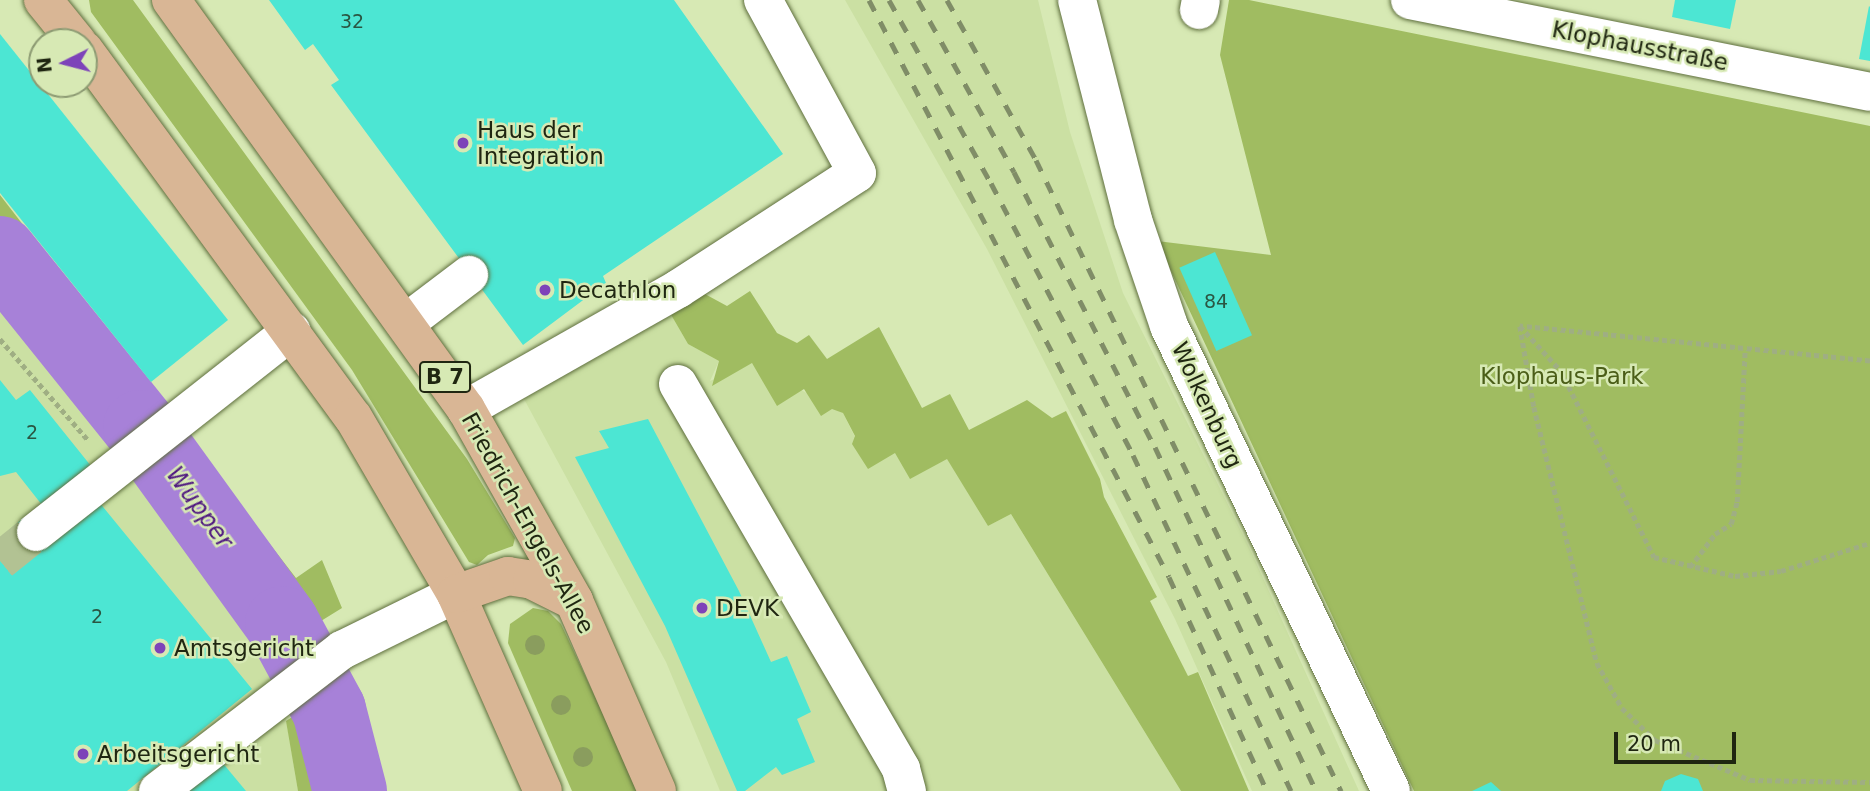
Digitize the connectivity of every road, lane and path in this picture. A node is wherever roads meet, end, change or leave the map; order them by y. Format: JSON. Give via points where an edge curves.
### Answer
{"nodes":[{"id":1,"x":172,"y":0,"type":"edge"},
{"id":2,"x":763,"y":0,"type":"edge"},
{"id":3,"x":1077,"y":0,"type":"edge"},
{"id":4,"x":1435,"y":2,"type":"edge"},
{"id":5,"x":98,"y":69,"type":"edge"},
{"id":6,"x":1870,"y":92,"type":"edge"},
{"id":7,"x":469,"y":275,"type":"dead end"},
{"id":8,"x":407,"y":322,"type":"junction"},
{"id":9,"x":1520,"y":326,"type":"junction"},
{"id":10,"x":291,"y":331,"type":"junction"},
{"id":11,"x":0,"y":339,"type":"edge"},
{"id":12,"x":1745,"y":351,"type":"junction"},
{"id":13,"x":1870,"y":361,"type":"edge"},
{"id":14,"x":678,"y":384,"type":"dead end"},
{"id":15,"x":466,"y":408,"type":"junction"},
{"id":16,"x":119,"y":467,"type":"junction"},
{"id":17,"x":36,"y":532,"type":"tunnel mouth"},
{"id":18,"x":1870,"y":543,"type":"edge"},
{"id":19,"x":1690,"y":567,"type":"junction"},
{"id":20,"x":508,"y":576,"type":"junction"},
{"id":21,"x":456,"y":594,"type":"junction"},
{"id":22,"x":574,"y":601,"type":"junction"},
{"id":23,"x":483,"y":650,"type":"junction"},
{"id":24,"x":1870,"y":782,"type":"edge"},
{"id":25,"x":158,"y":791,"type":"edge"},
{"id":26,"x":543,"y":791,"type":"edge"},
{"id":27,"x":657,"y":791,"type":"edge"},
{"id":28,"x":907,"y":791,"type":"edge"},
{"id":29,"x":1391,"y":791,"type":"edge"}],
"edges":[{"from":1,"to":8,"type":"main road","name":"Friedrich-Engels-Allee","number":"B 7"},
{"from":2,"to":15,"type":"street","via":[[857,173],[678,289]]},
{"from":3,"to":29,"type":"street","name":"Wolkenburg","via":[[1133,220],[1170,326]]},
{"from":4,"to":6,"type":"street","name":"Klophausstraße"},
{"from":5,"to":10,"type":"main road"},
{"from":7,"to":8,"type":"street"},
{"from":8,"to":15,"type":"main road","name":"Friedrich-Engels-Allee","number":"B 7"},
{"from":9,"to":12,"type":"path"},
{"from":9,"to":19,"type":"path","via":[[1561,371],[1654,557]]},
{"from":9,"to":24,"type":"path","via":[[1534,407],[1597,663],[1622,708],[1655,740],[1750,780]]},
{"from":10,"to":16,"type":"street"},
{"from":10,"to":21,"type":"main road","via":[[353,416]]},
{"from":11,"to":16,"type":"path"},
{"from":12,"to":13,"type":"path"},
{"from":12,"to":19,"type":"path","via":[[1737,502],[1731,523],[1715,534]]},
{"from":14,"to":28,"type":"street","via":[[901,769]]},
{"from":15,"to":22,"type":"main road","name":"Friedrich-Engels-Allee","number":"B 7"},
{"from":16,"to":17,"type":"street"},
{"from":18,"to":19,"type":"path","via":[[1781,571],[1735,576]]},
{"from":20,"to":21,"type":"main road"},
{"from":20,"to":22,"type":"main road","via":[[532,580]]},
{"from":20,"to":23,"type":"main road","via":[[487,609]]},
{"from":21,"to":23,"type":"main road"},
{"from":21,"to":25,"type":"street","via":[[342,650]]},
{"from":22,"to":27,"type":"main road","name":"Friedrich-Engels-Allee","number":"B 7"},
{"from":23,"to":26,"type":"main road"}]}
